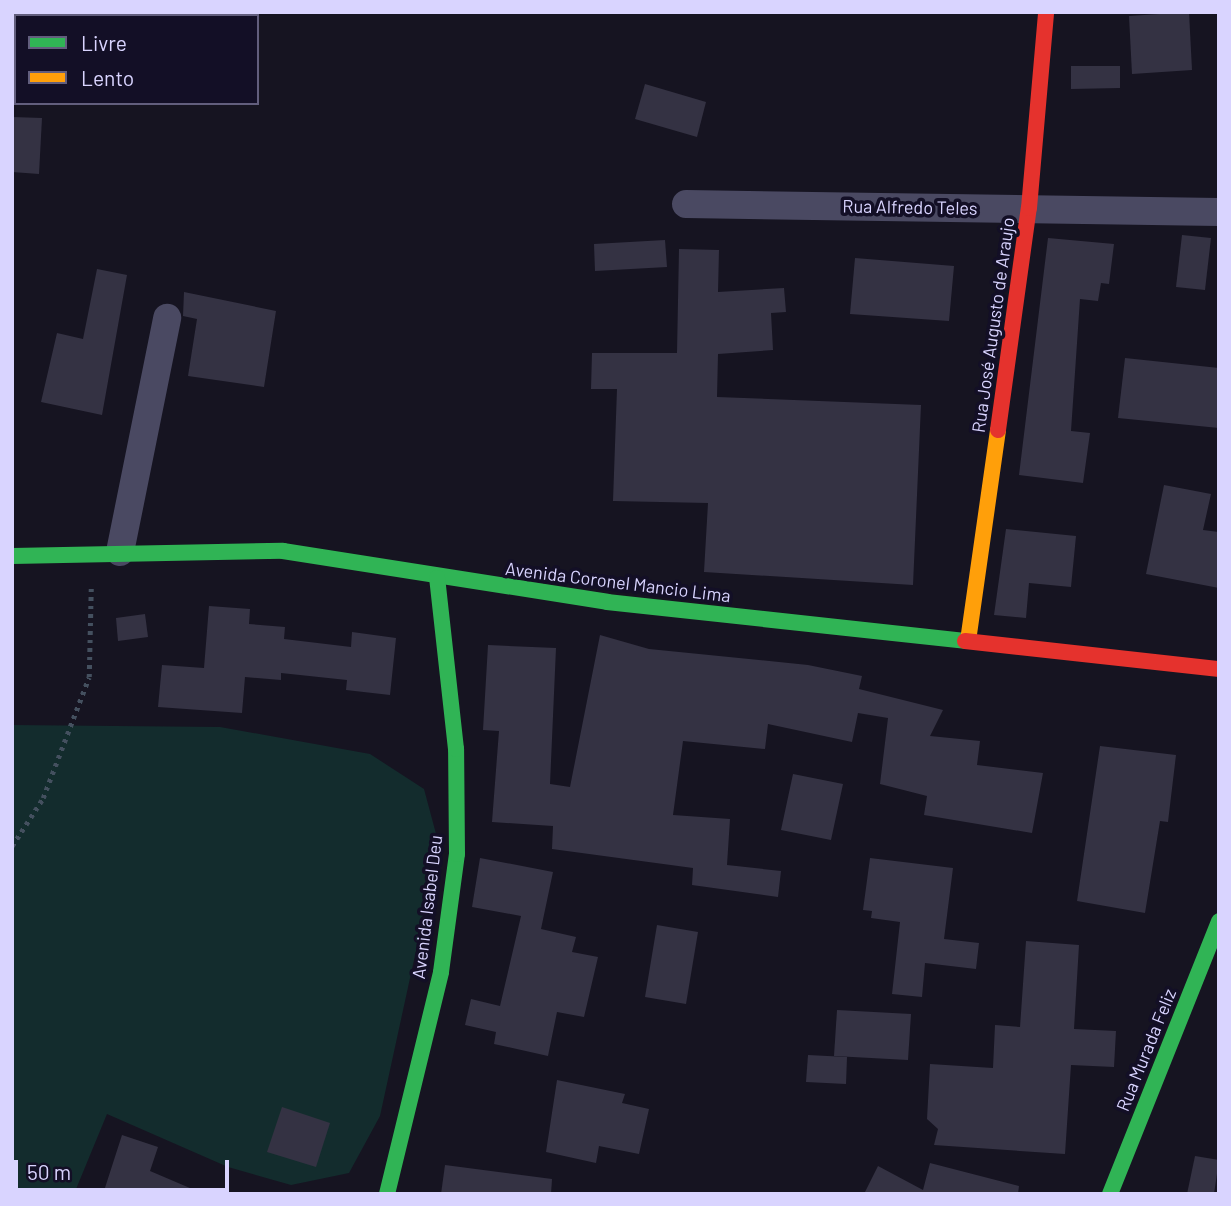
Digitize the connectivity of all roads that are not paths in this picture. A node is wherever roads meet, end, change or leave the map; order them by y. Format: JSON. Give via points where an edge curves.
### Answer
{"nodes":[{"id":1,"x":1046,"y":12,"type":"edge"},
{"id":2,"x":686,"y":204,"type":"dead end"},
{"id":3,"x":1029,"y":208,"type":"junction"},
{"id":4,"x":1219,"y":212,"type":"edge"},
{"id":5,"x":167,"y":318,"type":"dead end"},
{"id":6,"x":120,"y":552,"type":"junction"},
{"id":7,"x":12,"y":556,"type":"edge"},
{"id":8,"x":437,"y":578,"type":"junction"},
{"id":9,"x":968,"y":641,"type":"junction"},
{"id":10,"x":1219,"y":669,"type":"edge"},
{"id":11,"x":1219,"y":921,"type":"edge"},
{"id":12,"x":387,"y":1194,"type":"edge"},
{"id":13,"x":1110,"y":1194,"type":"edge"}],
"edges":[{"from":1,"to":3,"type":"street","name":"Rua José Augusto de Araujo"},
{"from":2,"to":3,"type":"street","name":"Rua Alfredo Teles"},
{"from":3,"to":4,"type":"street","name":"Rua Alfredo Teles"},
{"from":3,"to":9,"type":"street","name":"Rua José Augusto de Araujo"},
{"from":5,"to":6,"type":"street"},
{"from":6,"to":7,"type":"street","name":"Avenida Coronel Mancio Lima"},
{"from":6,"to":8,"type":"street","name":"Avenida Coronel Mancio Lima","via":[[284,551]]},
{"from":8,"to":9,"type":"street","name":"Avenida Coronel Mancio Lima"},
{"from":8,"to":12,"type":"street","name":"Avenida Isabel Deu","via":[[456,749],[457,854],[441,972]]},
{"from":9,"to":10,"type":"street","name":"Avenida Coronel Mancio Lima"},
{"from":11,"to":13,"type":"street","name":"Rua Murada Feliz"}]}
